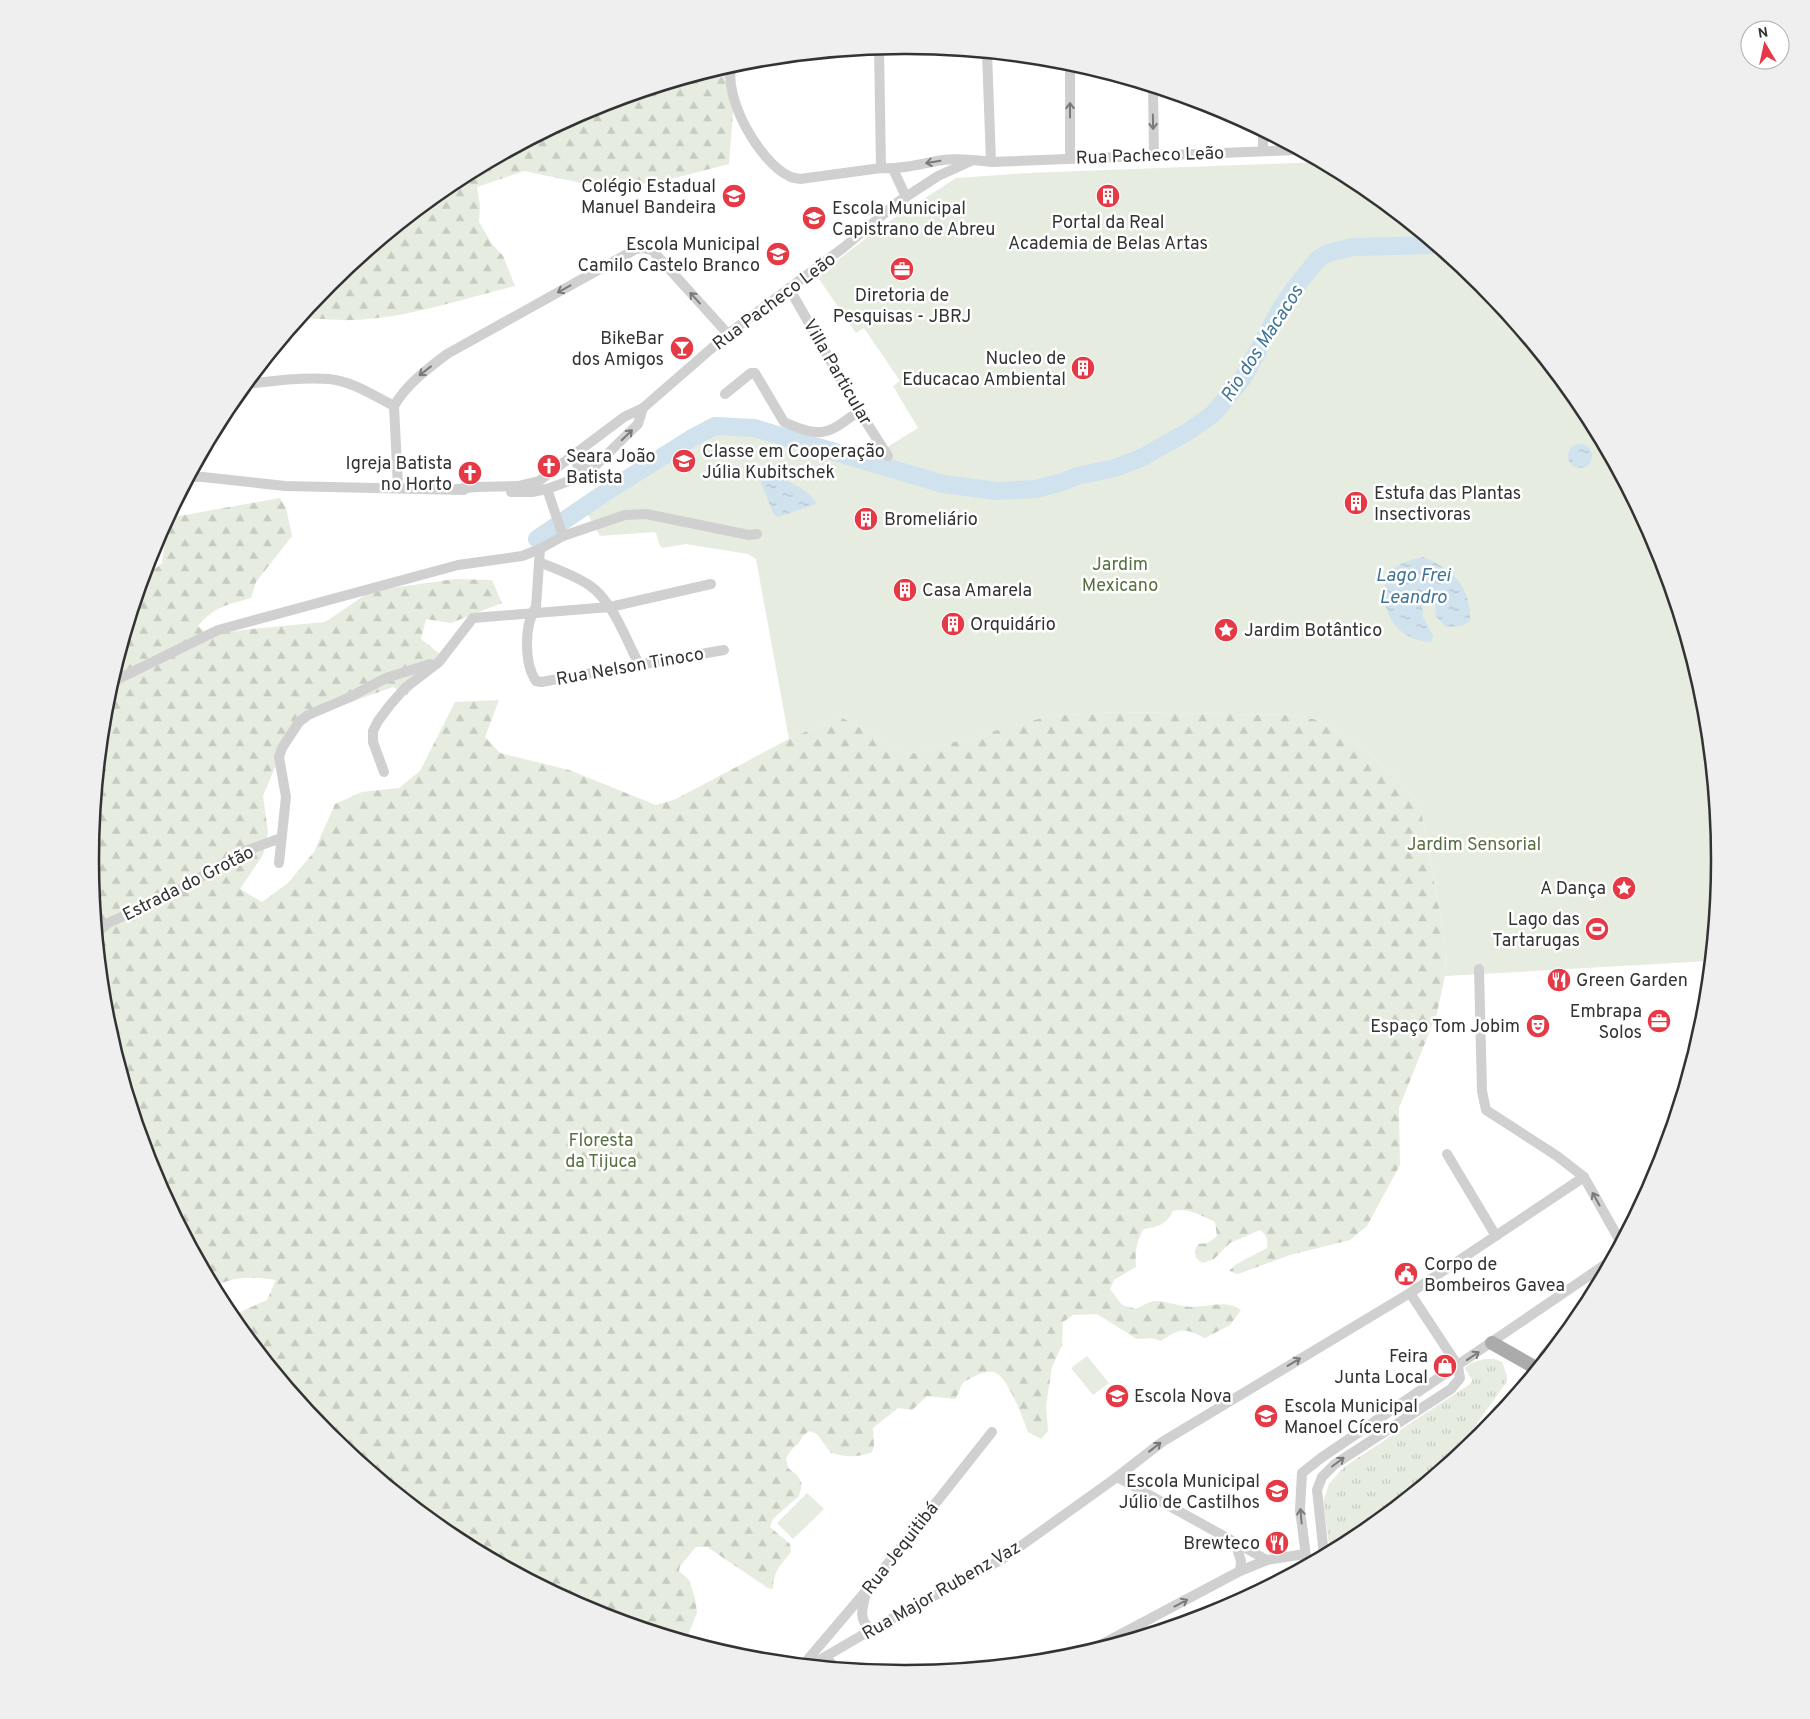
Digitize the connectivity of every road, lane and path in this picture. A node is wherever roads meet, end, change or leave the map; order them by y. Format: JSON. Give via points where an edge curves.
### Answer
{"nodes":[{"id":1,"x":879,"y":54,"type":"edge"},
{"id":2,"x":987,"y":58,"type":"edge"},
{"id":3,"x":1070,"y":71,"type":"edge"},
{"id":4,"x":731,"y":73,"type":"edge"},
{"id":5,"x":1153,"y":94,"type":"edge"},
{"id":6,"x":1263,"y":138,"type":"edge"},
{"id":7,"x":1286,"y":150,"type":"edge"},
{"id":8,"x":1263,"y":151,"type":"junction"},
{"id":9,"x":1154,"y":156,"type":"junction"},
{"id":10,"x":1070,"y":158,"type":"junction"},
{"id":11,"x":974,"y":160,"type":"junction"},
{"id":12,"x":991,"y":162,"type":"junction"},
{"id":13,"x":881,"y":168,"type":"junction"},
{"id":14,"x":894,"y":169,"type":"junction"},
{"id":15,"x":906,"y":197,"type":"junction"},
{"id":16,"x":789,"y":288,"type":"junction"},
{"id":17,"x":728,"y":334,"type":"junction"},
{"id":18,"x":256,"y":383,"type":"edge"},
{"id":19,"x":725,"y":394,"type":"dead end"},
{"id":20,"x":394,"y":406,"type":"junction"},
{"id":21,"x":643,"y":408,"type":"junction"},
{"id":22,"x":859,"y":411,"type":"junction"},
{"id":23,"x":574,"y":454,"type":"junction"},
{"id":24,"x":888,"y":456,"type":"dead end"},
{"id":25,"x":590,"y":470,"type":"junction"},
{"id":26,"x":554,"y":471,"type":"junction"},
{"id":27,"x":196,"y":477,"type":"edge"},
{"id":28,"x":398,"y":488,"type":"junction"},
{"id":29,"x":550,"y":488,"type":"junction"},
{"id":30,"x":457,"y":489,"type":"junction"},
{"id":31,"x":757,"y":534,"type":"dead end"},
{"id":32,"x":562,"y":536,"type":"junction"},
{"id":33,"x":540,"y":549,"type":"junction"},
{"id":34,"x":539,"y":562,"type":"junction"},
{"id":35,"x":711,"y":584,"type":"dead end"},
{"id":36,"x":610,"y":607,"type":"junction"},
{"id":37,"x":531,"y":614,"type":"junction"},
{"id":38,"x":724,"y":650,"type":"dead end"},
{"id":39,"x":439,"y":662,"type":"junction"},
{"id":40,"x":639,"y":664,"type":"junction"},
{"id":41,"x":121,"y":678,"type":"edge"},
{"id":42,"x":384,"y":772,"type":"dead end"},
{"id":43,"x":281,"y":838,"type":"junction"},
{"id":44,"x":280,"y":863,"type":"dead end"},
{"id":45,"x":103,"y":928,"type":"edge"},
{"id":46,"x":1479,"y":970,"type":"dead end"},
{"id":47,"x":1447,"y":1154,"type":"dead end"},
{"id":48,"x":1584,"y":1177,"type":"junction"},
{"id":49,"x":1496,"y":1236,"type":"junction"},
{"id":50,"x":1617,"y":1236,"type":"edge"},
{"id":51,"x":1598,"y":1269,"type":"edge"},
{"id":52,"x":1410,"y":1293,"type":"junction"},
{"id":53,"x":1492,"y":1343,"type":"junction"},
{"id":54,"x":1532,"y":1365,"type":"edge"},
{"id":55,"x":1458,"y":1366,"type":"junction"},
{"id":56,"x":992,"y":1432,"type":"dead end"},
{"id":57,"x":1117,"y":1477,"type":"junction"},
{"id":58,"x":1235,"y":1542,"type":"junction"},
{"id":59,"x":1323,"y":1548,"type":"edge"},
{"id":60,"x":1304,"y":1559,"type":"edge"},
{"id":61,"x":1306,"y":1559,"type":"edge"},
{"id":62,"x":1267,"y":1560,"type":"junction"},
{"id":63,"x":1240,"y":1571,"type":"junction"},
{"id":64,"x":866,"y":1591,"type":"junction"},
{"id":65,"x":871,"y":1630,"type":"junction"},
{"id":66,"x":1113,"y":1638,"type":"edge"},
{"id":67,"x":824,"y":1657,"type":"junction"},
{"id":68,"x":809,"y":1659,"type":"edge"},
{"id":69,"x":819,"y":1660,"type":"edge"},
{"id":70,"x":828,"y":1661,"type":"edge"}],
"edges":[{"from":1,"to":13,"type":"street"},
{"from":2,"to":12,"type":"street"},
{"from":10,"to":3,"type":"street","one_way":true},
{"from":4,"to":13,"type":"street","name":"Rua Pacheco Leão","via":[[730,84],[737,110],[760,150],[784,174],[800,179]]},
{"from":5,"to":9,"type":"street","one_way":true},
{"from":6,"to":8,"type":"street"},
{"from":7,"to":8,"type":"street","name":"Rua Pacheco Leão"},
{"from":8,"to":9,"type":"street","name":"Rua Pacheco Leão"},
{"from":9,"to":10,"type":"street","name":"Rua Pacheco Leão"},
{"from":10,"to":12,"type":"street","name":"Rua Pacheco Leão"},
{"from":11,"to":12,"type":"street","name":"Rua Pacheco Leão"},
{"from":11,"to":14,"type":"street","name":"Rua Pacheco Leão","one_way":true,"via":[[946,160]]},
{"from":11,"to":15,"type":"street","name":"Rua Pacheco Leão","via":[[938,176]]},
{"from":13,"to":14,"type":"street","name":"Rua Pacheco Leão"},
{"from":14,"to":15,"type":"street"},
{"from":15,"to":16,"type":"street","name":"Rua Pacheco Leão"},
{"from":16,"to":17,"type":"street","name":"Rua Pacheco Leão"},
{"from":16,"to":22,"type":"street","name":"Villa Particular"},
{"from":17,"to":20,"type":"street","one_way":true,"via":[[652,250],[636,249],[447,354],[420,374]]},
{"from":17,"to":21,"type":"street","name":"Rua Pacheco Leão"},
{"from":18,"to":20,"type":"street","via":[[330,379],[346,383]]},
{"from":19,"to":22,"type":"street","via":[[755,372],[784,422],[815,432],[831,431]]},
{"from":20,"to":28,"type":"street"},
{"from":21,"to":23,"type":"street","name":"Rua Pacheco Leão","via":[[624,417]]},
{"from":25,"to":21,"type":"street","name":"Rua Pacheco Leão","one_way":true,"via":[[638,424]]},
{"from":22,"to":24,"type":"street","name":"Villa Particular"},
{"from":23,"to":25,"type":"street","via":[[578,467]]},
{"from":23,"to":26,"type":"street","name":"Rua Pacheco Leão"},
{"from":25,"to":29,"type":"street","name":"Rua Pacheco Leão"},
{"from":26,"to":29,"type":"street"},
{"from":26,"to":30,"type":"street","name":"Rua Pacheco Leão","via":[[538,481],[518,486]]},
{"from":27,"to":28,"type":"street","name":"Rua Pacheco Leão","via":[[284,486]]},
{"from":28,"to":30,"type":"street","name":"Rua Pacheco Leão"},
{"from":29,"to":30,"type":"street","name":"Rua Pacheco Leão","via":[[532,492]]},
{"from":29,"to":32,"type":"street"},
{"from":31,"to":32,"type":"street","via":[[636,514]]},
{"from":32,"to":33,"type":"street"},
{"from":33,"to":34,"type":"street"},
{"from":33,"to":41,"type":"street","via":[[522,556],[458,565],[218,630]]},
{"from":34,"to":36,"type":"street","via":[[589,585]]},
{"from":34,"to":37,"type":"street","via":[[536,607]]},
{"from":35,"to":36,"type":"street"},
{"from":36,"to":37,"type":"street"},
{"from":36,"to":40,"type":"street"},
{"from":37,"to":39,"type":"street","via":[[473,618]]},
{"from":37,"to":40,"type":"street","name":"Rua Nelson Tinoco","via":[[527,650],[536,681]]},
{"from":38,"to":40,"type":"street","name":"Rua Nelson Tinoco"},
{"from":39,"to":42,"type":"street","via":[[405,688],[378,721],[373,731],[373,742]]},
{"from":39,"to":43,"type":"street","via":[[386,678],[298,722],[279,757],[286,796]]},
{"from":43,"to":44,"type":"street"},
{"from":43,"to":45,"type":"street","name":"Estrada do Grotão","via":[[245,852],[170,895]]},
{"from":46,"to":48,"type":"street","via":[[1482,1091],[1486,1110]]},
{"from":47,"to":49,"type":"street"},
{"from":48,"to":49,"type":"street","name":"Rua Major Rubenz Vaz"},
{"from":50,"to":48,"type":"street","one_way":true},
{"from":49,"to":52,"type":"street","name":"Rua Major Rubenz Vaz"},
{"from":51,"to":53,"type":"street"},
{"from":52,"to":55,"type":"street"},
{"from":57,"to":52,"type":"street","name":"Rua Major Rubenz Vaz","one_way":true,"via":[[1162,1442]]},
{"from":53,"to":54,"type":"main road"},
{"from":55,"to":53,"type":"street","one_way":true},
{"from":59,"to":55,"type":"street","one_way":true,"via":[[1317,1490],[1322,1477],[1335,1464],[1451,1389],[1460,1378]]},
{"from":61,"to":55,"type":"street","one_way":true,"via":[[1300,1510],[1302,1473]]},
{"from":56,"to":64,"type":"street","name":"Rua Jequitibá"},
{"from":57,"to":58,"type":"street"},
{"from":57,"to":65,"type":"street","name":"Rua Major Rubenz Vaz","via":[[1004,1558]]},
{"from":58,"to":62,"type":"street"},
{"from":58,"to":63,"type":"street","via":[[1241,1561]]},
{"from":60,"to":62,"type":"street"},
{"from":62,"to":63,"type":"street"},
{"from":66,"to":63,"type":"street","one_way":true},
{"from":64,"to":65,"type":"street","via":[[862,1617]]},
{"from":64,"to":68,"type":"street","name":"Rua Jequitibá"},
{"from":65,"to":67,"type":"street","name":"Rua Major Rubenz Vaz"},
{"from":67,"to":69,"type":"street","name":"Rua Major Rubenz Vaz"},
{"from":67,"to":70,"type":"street"}]}
